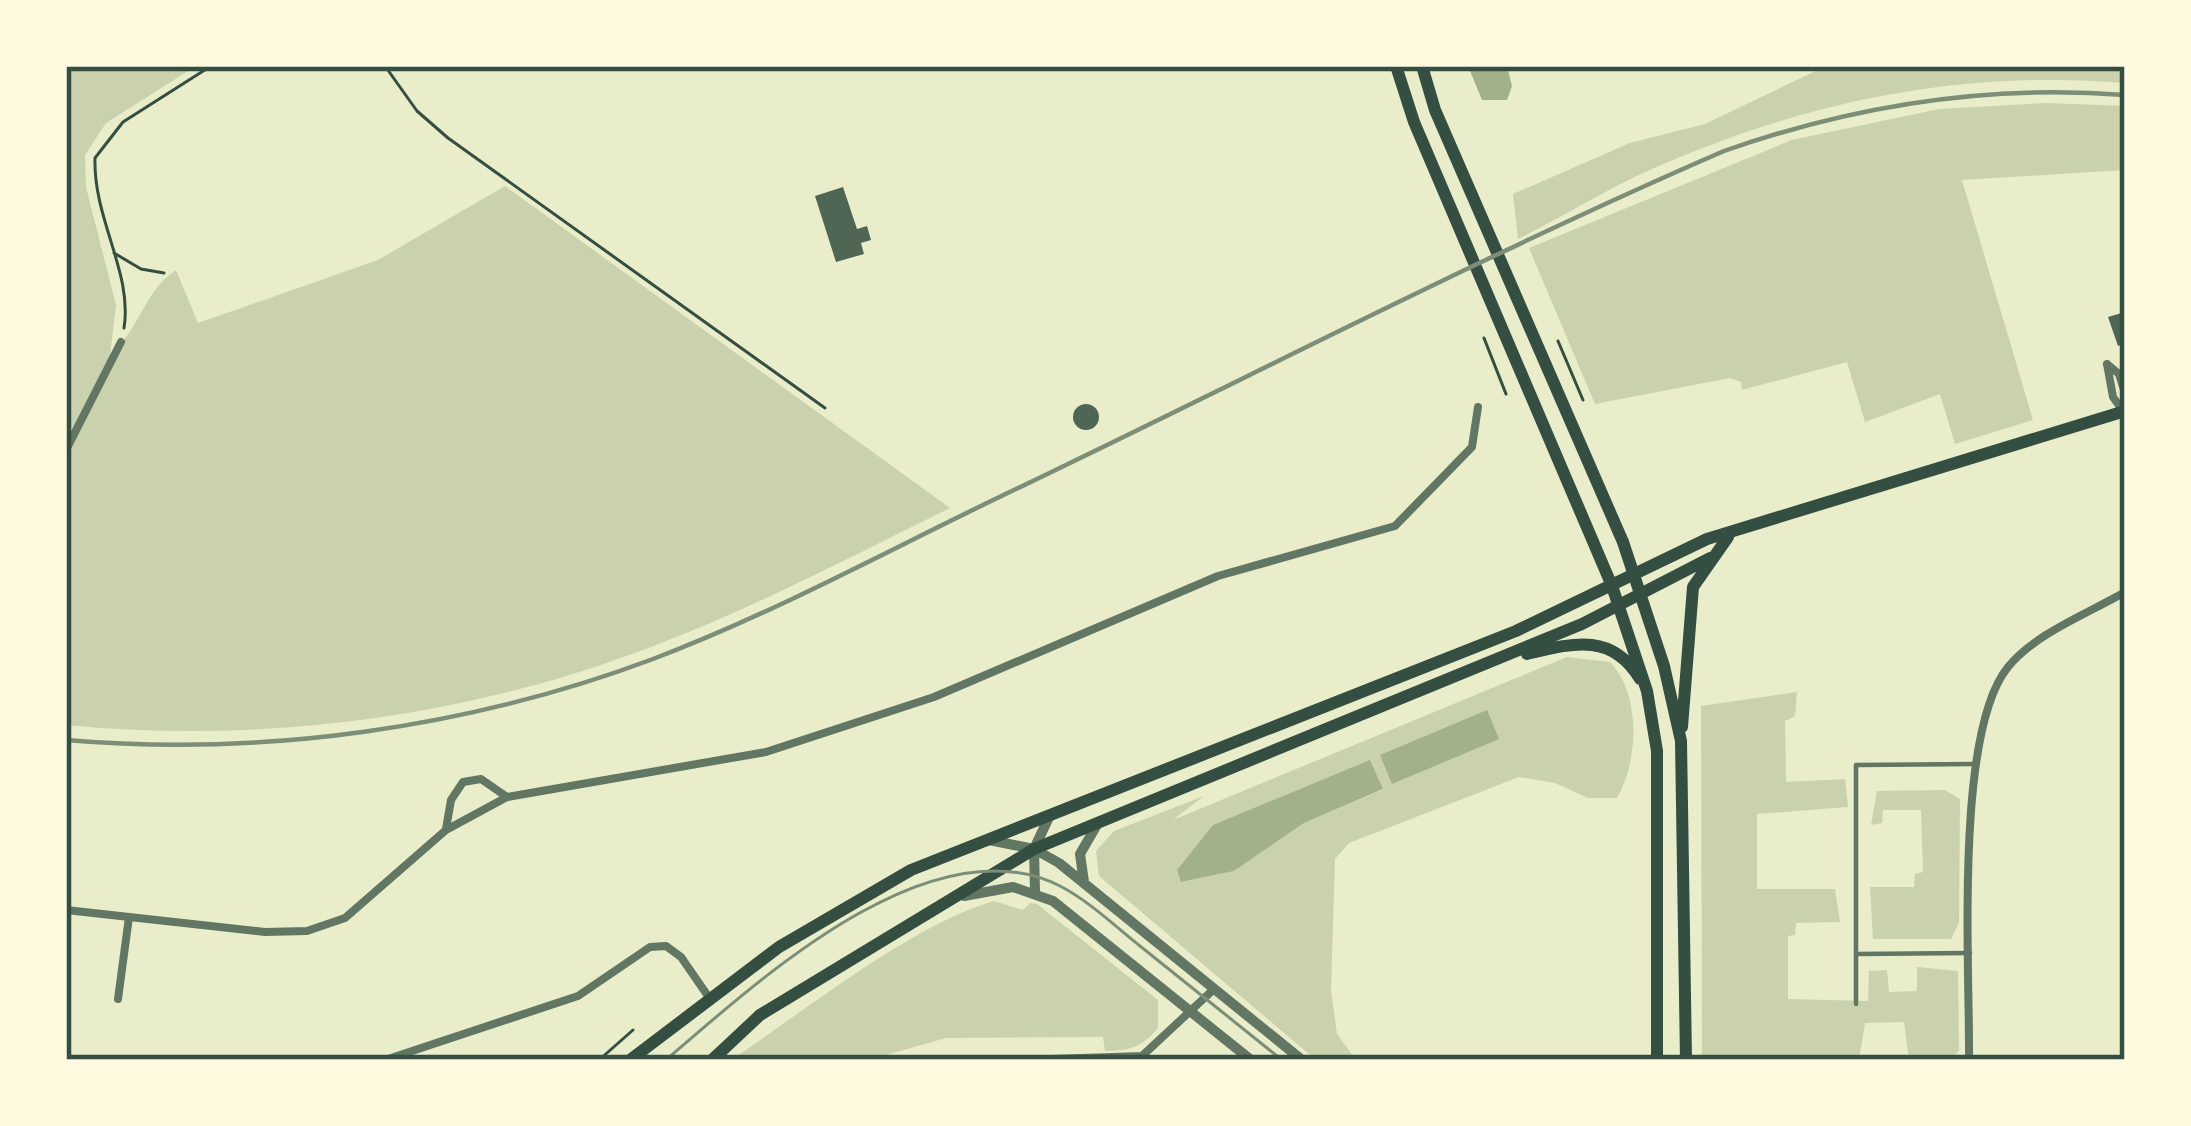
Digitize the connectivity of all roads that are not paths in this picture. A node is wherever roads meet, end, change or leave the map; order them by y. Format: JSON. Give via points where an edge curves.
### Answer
{"nodes":[{"id":1,"x":1396,"y":66,"type":"edge"},
{"id":2,"x":1422,"y":66,"type":"edge"},
{"id":3,"x":122,"y":342,"type":"road end"},
{"id":4,"x":2125,"y":392,"type":"edge"},
{"id":5,"x":2125,"y":402,"type":"edge"},
{"id":6,"x":1478,"y":406,"type":"dead end"},
{"id":7,"x":2125,"y":411,"type":"edge"},
{"id":8,"x":66,"y":450,"type":"edge"},
{"id":9,"x":1728,"y":537,"type":"junction"},
{"id":10,"x":1710,"y":558,"type":"junction"},
{"id":11,"x":1635,"y":572,"type":"junction"},
{"id":12,"x":1612,"y":586,"type":"junction"},
{"id":13,"x":2125,"y":592,"type":"edge"},
{"id":14,"x":1642,"y":594,"type":"junction"},
{"id":15,"x":1619,"y":606,"type":"junction"},
{"id":16,"x":1485,"y":664,"type":"junction"},
{"id":17,"x":1647,"y":691,"type":"junction"},
{"id":18,"x":1682,"y":741,"type":"junction"},
{"id":19,"x":1975,"y":764,"type":"junction"},
{"id":20,"x":507,"y":796,"type":"junction"},
{"id":21,"x":1051,"y":812,"type":"junction"},
{"id":22,"x":1100,"y":821,"type":"junction"},
{"id":23,"x":446,"y":830,"type":"junction"},
{"id":24,"x":984,"y":839,"type":"junction"},
{"id":25,"x":1034,"y":849,"type":"junction"},
{"id":26,"x":1085,"y":885,"type":"junction"},
{"id":27,"x":1036,"y":892,"type":"junction"},
{"id":28,"x":938,"y":905,"type":"junction"},
{"id":29,"x":66,"y":910,"type":"edge"},
{"id":30,"x":129,"y":917,"type":"junction"},
{"id":31,"x":1970,"y":953,"type":"junction"},
{"id":32,"x":1856,"y":954,"type":"junction"},
{"id":33,"x":1214,"y":988,"type":"junction"},
{"id":34,"x":118,"y":999,"type":"dead end"},
{"id":35,"x":710,"y":1000,"type":"junction"},
{"id":36,"x":1856,"y":1004,"type":"dead end"},
{"id":37,"x":1191,"y":1012,"type":"junction"},
{"id":38,"x":386,"y":1060,"type":"edge"},
{"id":39,"x":630,"y":1060,"type":"edge"},
{"id":40,"x":712,"y":1060,"type":"edge"},
{"id":41,"x":1020,"y":1060,"type":"edge"},
{"id":42,"x":1251,"y":1060,"type":"edge"},
{"id":43,"x":1301,"y":1060,"type":"edge"},
{"id":44,"x":1657,"y":1060,"type":"edge"},
{"id":45,"x":1686,"y":1060,"type":"edge"},
{"id":46,"x":1969,"y":1060,"type":"edge"}],
"edges":[{"from":1,"to":12,"type":"main road"},
{"from":2,"to":11,"type":"main road"},
{"from":3,"to":8,"type":"street"},
{"from":4,"to":7,"type":"street","via":[[2107,364],[2113,398]]},
{"from":5,"to":7,"type":"street"},
{"from":6,"to":20,"type":"street","via":[[1472,447],[1395,526],[1218,576],[934,697],[766,752]]},
{"from":7,"to":9,"type":"main road"},
{"from":9,"to":10,"type":"main road"},
{"from":9,"to":11,"type":"main road","via":[[1707,538]]},
{"from":10,"to":14,"type":"main road"},
{"from":10,"to":18,"type":"main road","via":[[1690,602]]},
{"from":11,"to":12,"type":"main road"},
{"from":11,"to":14,"type":"main road"},
{"from":12,"to":15,"type":"main road"},
{"from":12,"to":21,"type":"main road","via":[[1516,632]]},
{"from":13,"to":19,"type":"street","via":[[2010,664],[1986,707]]},
{"from":14,"to":15,"type":"main road"},
{"from":14,"to":18,"type":"main road"},
{"from":15,"to":16,"type":"main road"},
{"from":15,"to":17,"type":"main road"},
{"from":16,"to":17,"type":"main road","via":[[1586,641],[1618,654]]},
{"from":16,"to":22,"type":"main road"},
{"from":17,"to":44,"type":"main road","via":[[1657,751]]},
{"from":18,"to":45,"type":"main road"},
{"from":19,"to":31,"type":"street"},
{"from":19,"to":32,"type":"lane","via":[[1856,765]]},
{"from":20,"to":23,"type":"street"},
{"from":20,"to":23,"type":"street","via":[[481,779],[463,782]]},
{"from":21,"to":24,"type":"main road"},
{"from":21,"to":25,"type":"street"},
{"from":22,"to":25,"type":"main road"},
{"from":22,"to":26,"type":"street","via":[[1080,854]]},
{"from":23,"to":30,"type":"street","via":[[345,918],[307,931]]},
{"from":24,"to":25,"type":"street"},
{"from":24,"to":35,"type":"main road","via":[[836,911]]},
{"from":25,"to":26,"type":"street"},
{"from":25,"to":27,"type":"street"},
{"from":25,"to":28,"type":"main road"},
{"from":26,"to":33,"type":"street"},
{"from":27,"to":28,"type":"street","via":[[997,886]]},
{"from":27,"to":37,"type":"street"},
{"from":28,"to":40,"type":"main road","via":[[760,1016]]},
{"from":29,"to":30,"type":"street"},
{"from":30,"to":34,"type":"street"},
{"from":31,"to":32,"type":"lane"},
{"from":31,"to":46,"type":"street"},
{"from":32,"to":36,"type":"lane"},
{"from":33,"to":37,"type":"street"},
{"from":33,"to":43,"type":"street"},
{"from":35,"to":38,"type":"street","via":[[681,957],[650,947],[578,996]]},
{"from":35,"to":39,"type":"main road"},
{"from":37,"to":41,"type":"street","via":[[1142,1056]]},
{"from":37,"to":42,"type":"street"}]}
